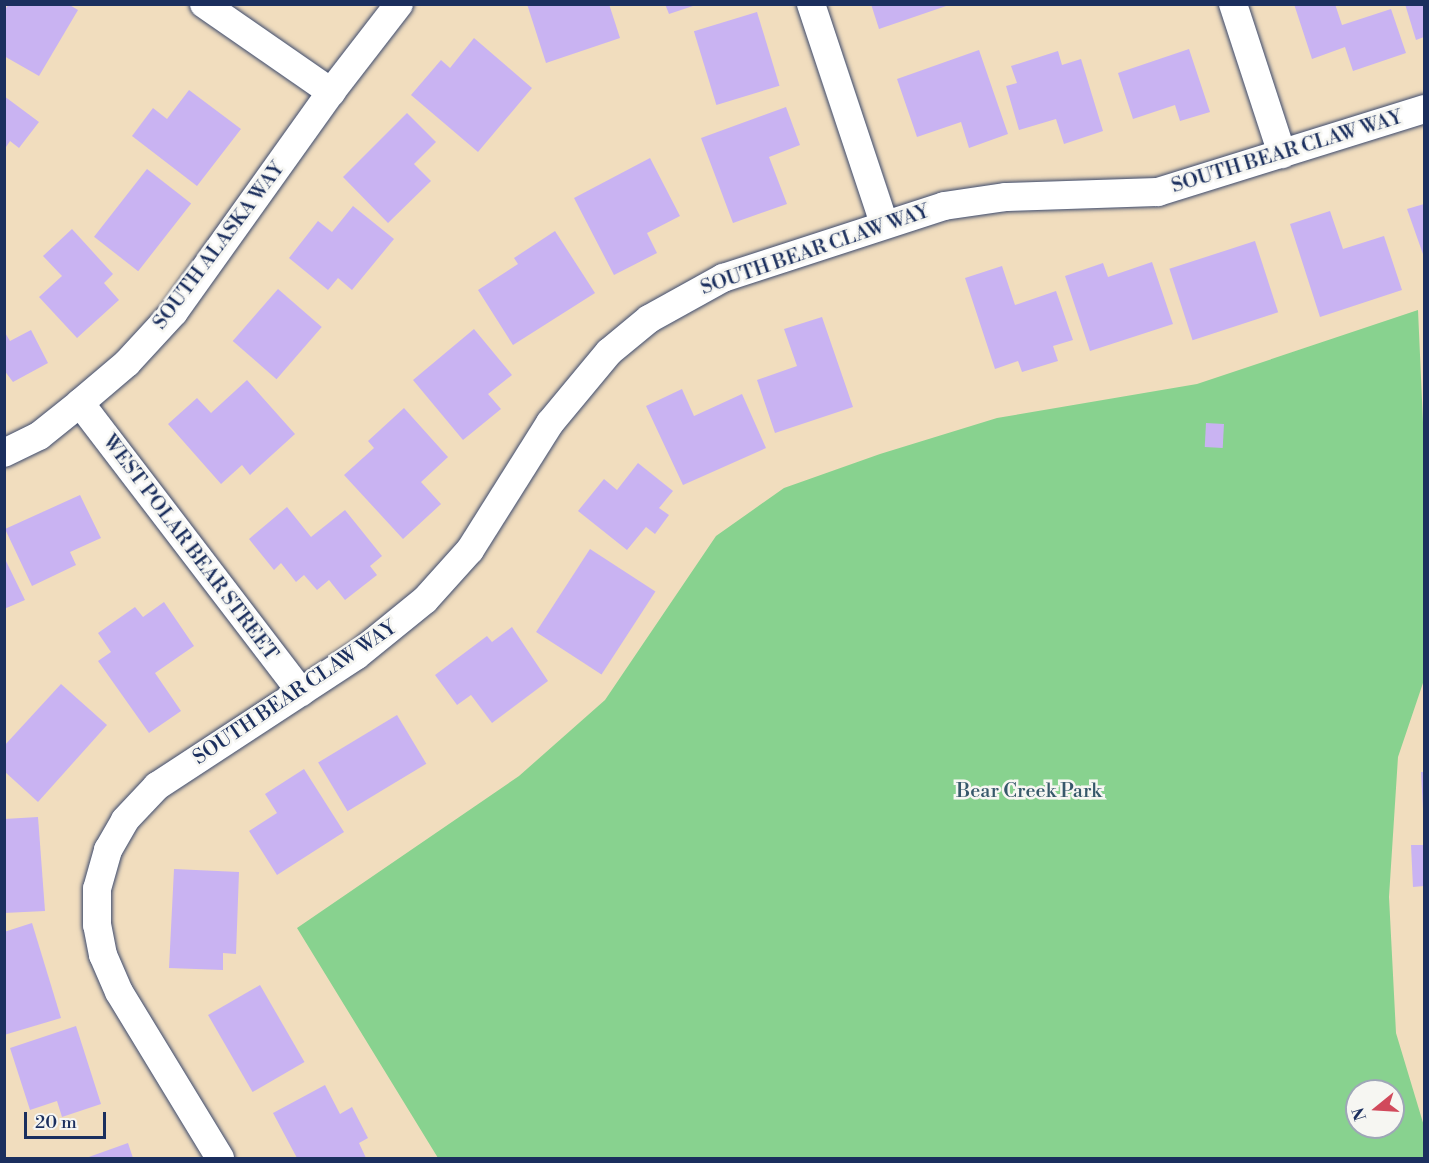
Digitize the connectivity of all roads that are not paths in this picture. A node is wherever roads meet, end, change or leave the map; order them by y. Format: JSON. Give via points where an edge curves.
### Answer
{"nodes":[{"id":1,"x":204,"y":4,"type":"edge"},
{"id":2,"x":399,"y":4,"type":"edge"},
{"id":3,"x":811,"y":4,"type":"edge"},
{"id":4,"x":1233,"y":4,"type":"edge"},
{"id":5,"x":331,"y":92,"type":"junction"},
{"id":6,"x":1425,"y":109,"type":"edge"},
{"id":7,"x":1282,"y":154,"type":"junction"},
{"id":8,"x":884,"y":224,"type":"junction"},
{"id":9,"x":80,"y":403,"type":"junction"},
{"id":10,"x":4,"y":453,"type":"edge"},
{"id":11,"x":301,"y":692,"type":"junction"},
{"id":12,"x":220,"y":1158,"type":"edge"}],
"edges":[{"from":1,"to":5,"type":"street"},
{"from":2,"to":5,"type":"street","name":"SOUTH ALASKA WAY"},
{"from":3,"to":8,"type":"street"},
{"from":4,"to":7,"type":"street"},
{"from":5,"to":9,"type":"street","name":"SOUTH ALASKA WAY","via":[[174,312],[127,363]]},
{"from":6,"to":7,"type":"street","name":"SOUTH BEAR CLAW WAY"},
{"from":7,"to":8,"type":"street","name":"SOUTH BEAR CLAW WAY","via":[[1158,192],[975,200]]},
{"from":8,"to":11,"type":"street","name":"SOUTH BEAR CLAW WAY","via":[[723,278],[649,319],[609,352],[573,390],[489,524],[425,600],[383,636]]},
{"from":9,"to":10,"type":"street","name":"SOUTH ALASKA WAY","via":[[39,436]]},
{"from":9,"to":11,"type":"street","name":"WEST POLAR BEAR STREET"},
{"from":11,"to":12,"type":"street","name":"SOUTH BEAR CLAW WAY","via":[[157,786],[125,820],[108,850],[97,889],[97,925],[103,955],[119,992]]}]}
